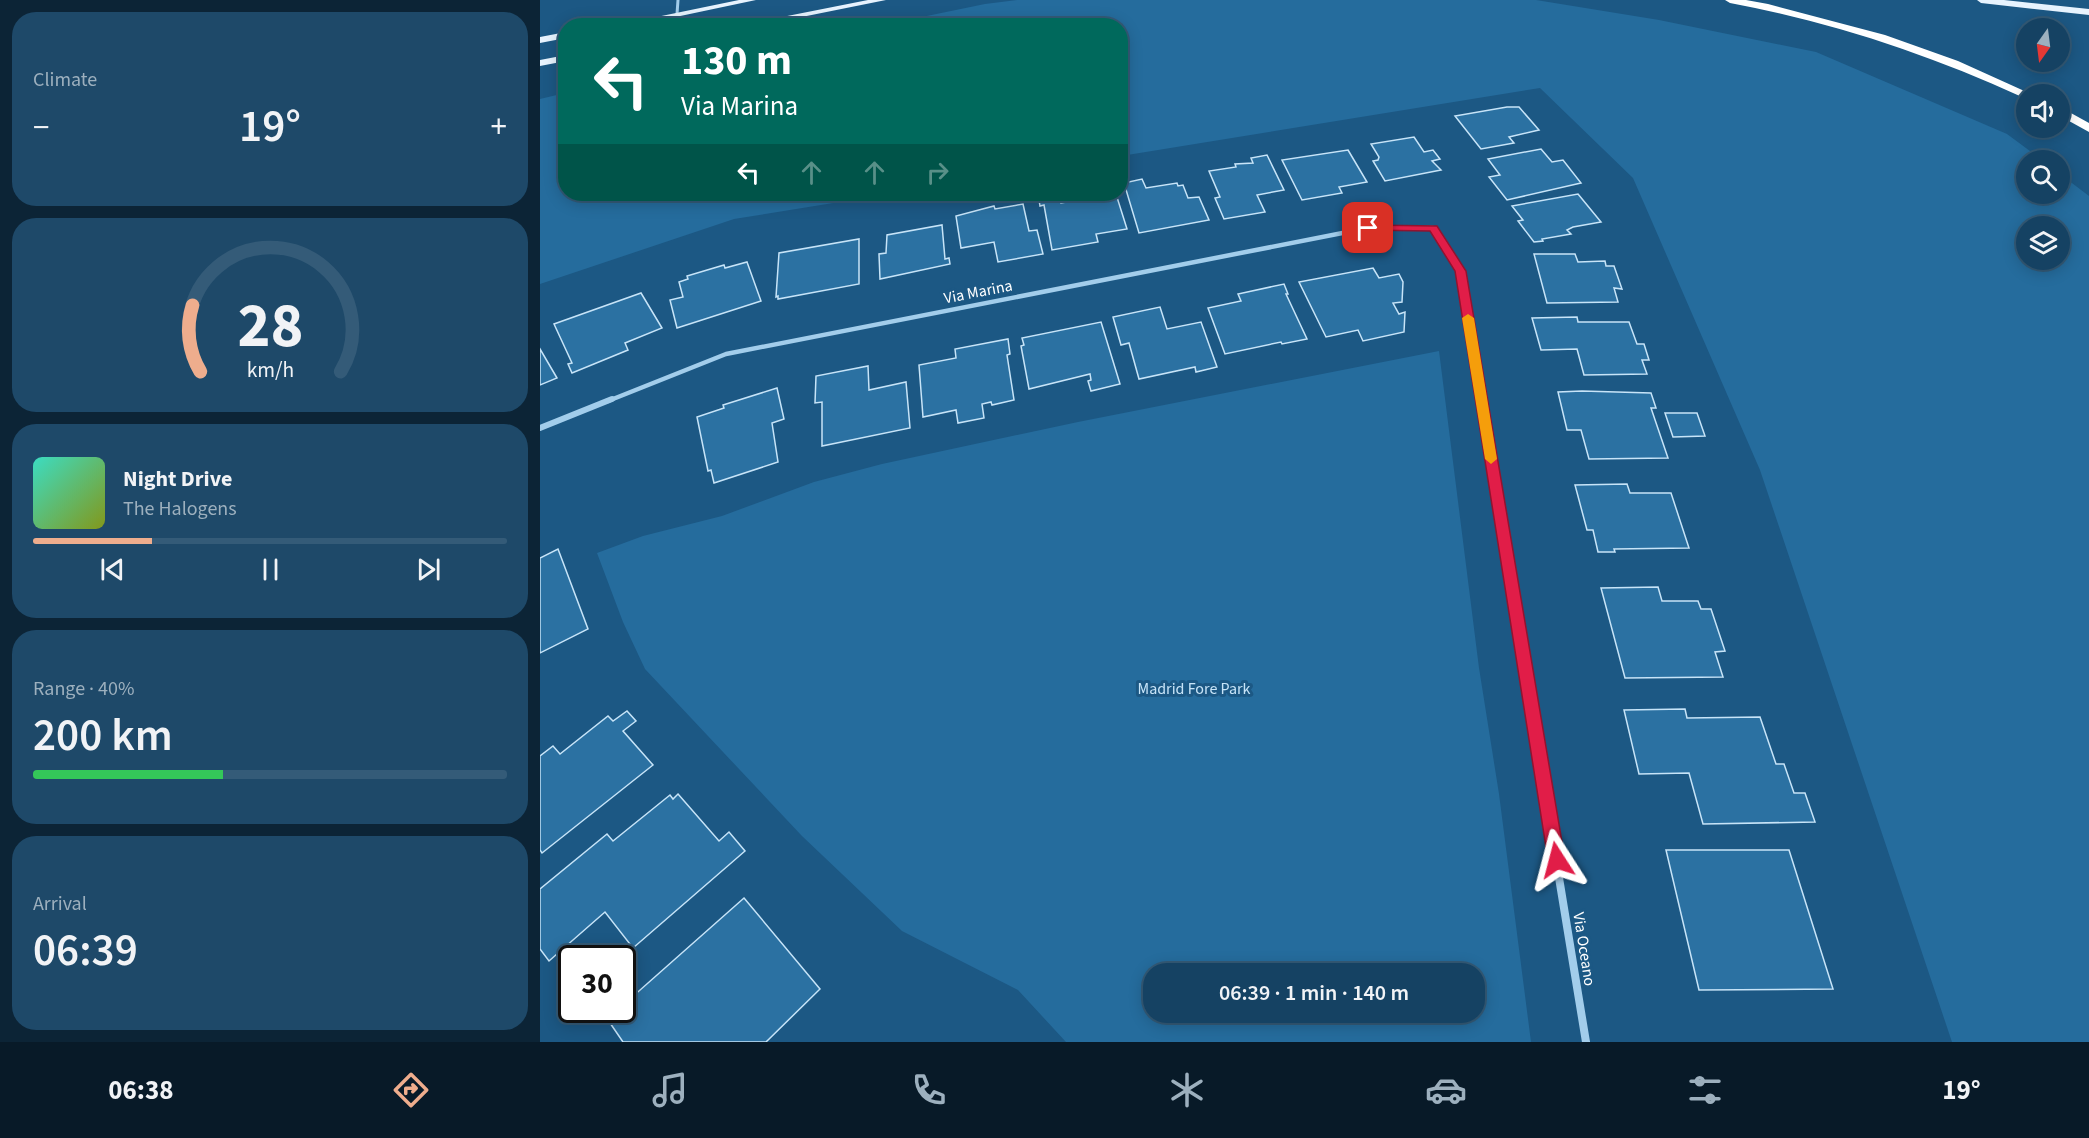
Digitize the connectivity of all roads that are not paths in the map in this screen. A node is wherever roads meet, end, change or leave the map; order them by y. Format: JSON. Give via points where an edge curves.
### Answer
{"nodes":[{"id":1,"x":678,"y":0,"type":"edge"},
{"id":2,"x":752,"y":0,"type":"edge"},
{"id":3,"x":882,"y":0,"type":"edge"},
{"id":4,"x":1730,"y":0,"type":"edge"},
{"id":5,"x":1981,"y":0,"type":"edge"},
{"id":6,"x":1994,"y":1,"type":"edge"},
{"id":7,"x":2089,"y":12,"type":"edge"},
{"id":8,"x":677,"y":14,"type":"junction"},
{"id":9,"x":657,"y":18,"type":"edge"},
{"id":10,"x":784,"y":18,"type":"edge"},
{"id":11,"x":558,"y":37,"type":"edge"},
{"id":12,"x":540,"y":40,"type":"edge"},
{"id":13,"x":558,"y":60,"type":"edge"},
{"id":14,"x":540,"y":63,"type":"edge"},
{"id":15,"x":2016,"y":91,"type":"edge"},
{"id":16,"x":2070,"y":117,"type":"edge"},
{"id":17,"x":2089,"y":128,"type":"edge"},
{"id":18,"x":1433,"y":228,"type":"joint"},
{"id":19,"x":540,"y":428,"type":"edge"},
{"id":20,"x":1586,"y":1042,"type":"edge"}],
"edges":[{"from":1,"to":8,"type":"lane"},
{"from":2,"to":8,"type":"main road"},
{"from":3,"to":10,"type":"main road"},
{"from":4,"to":15,"type":"highway","via":[[1910,46]]},
{"from":5,"to":6,"type":"main road"},
{"from":6,"to":7,"type":"main road"},
{"from":8,"to":9,"type":"main road"},
{"from":11,"to":12,"type":"main road"},
{"from":13,"to":14,"type":"main road"},
{"from":16,"to":17,"type":"highway"},
{"from":18,"to":19,"type":"street","name":"Via Marina","via":[[1368,228],[726,354]]},
{"from":18,"to":20,"type":"street","name":"Via Oceano","via":[[1460,271]]}]}
